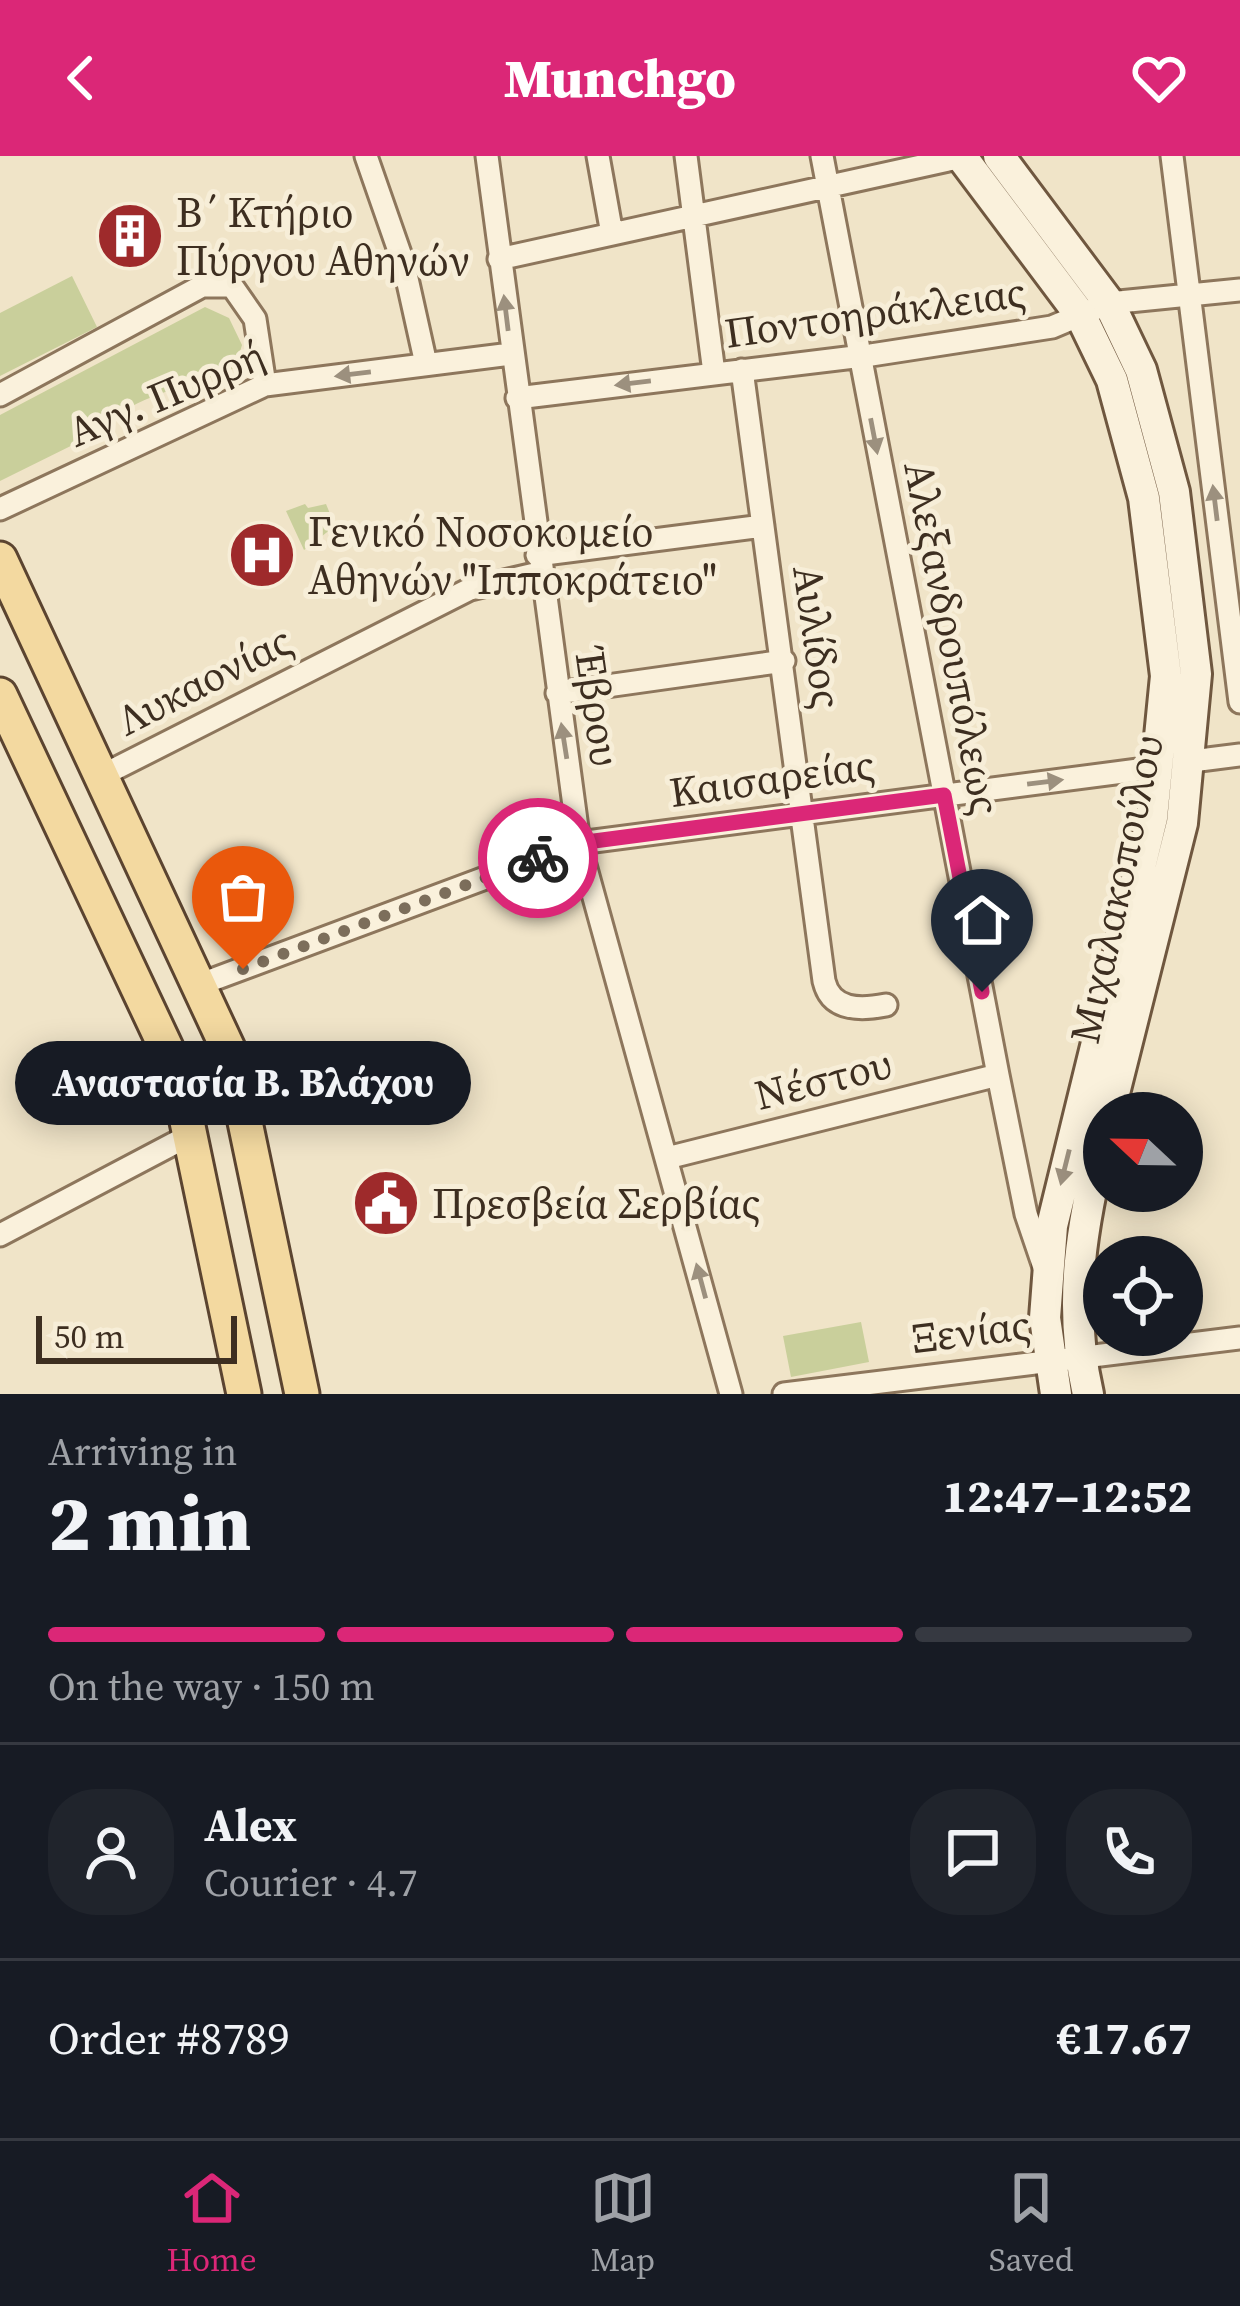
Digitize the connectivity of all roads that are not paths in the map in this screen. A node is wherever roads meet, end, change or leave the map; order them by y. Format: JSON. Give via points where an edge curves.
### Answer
{"nodes":[{"id":1,"x":366,"y":156,"type":"edge"},
{"id":2,"x":487,"y":156,"type":"edge"},
{"id":3,"x":598,"y":156,"type":"edge"},
{"id":4,"x":686,"y":156,"type":"edge"},
{"id":5,"x":822,"y":156,"type":"edge"},
{"id":6,"x":962,"y":156,"type":"edge"},
{"id":7,"x":999,"y":156,"type":"edge"},
{"id":8,"x":1172,"y":156,"type":"edge"},
{"id":9,"x":828,"y":186,"type":"junction"},
{"id":10,"x":693,"y":216,"type":"junction"},
{"id":11,"x":611,"y":234,"type":"junction"},
{"id":12,"x":499,"y":259,"type":"junction"},
{"id":13,"x":1240,"y":290,"type":"edge"},
{"id":14,"x":1190,"y":296,"type":"junction"},
{"id":15,"x":1095,"y":310,"type":"junction"},
{"id":16,"x":511,"y":354,"type":"junction"},
{"id":17,"x":859,"y":356,"type":"junction"},
{"id":18,"x":426,"y":364,"type":"junction"},
{"id":19,"x":742,"y":370,"type":"junction"},
{"id":20,"x":714,"y":374,"type":"junction"},
{"id":21,"x":265,"y":385,"type":"junction"},
{"id":22,"x":0,"y":395,"type":"edge"},
{"id":23,"x":517,"y":398,"type":"junction"},
{"id":24,"x":0,"y":509,"type":"edge"},
{"id":25,"x":763,"y":526,"type":"junction"},
{"id":26,"x":538,"y":564,"type":"junction"},
{"id":27,"x":3,"y":574,"type":"edge"},
{"id":28,"x":784,"y":661,"type":"junction"},
{"id":29,"x":556,"y":693,"type":"junction"},
{"id":30,"x":0,"y":695,"type":"edge"},
{"id":31,"x":1240,"y":702,"type":"edge"},
{"id":32,"x":1240,"y":754,"type":"edge"},
{"id":33,"x":1192,"y":761,"type":"junction"},
{"id":34,"x":1161,"y":767,"type":"junction"},
{"id":35,"x":103,"y":776,"type":"junction"},
{"id":36,"x":944,"y":795,"type":"junction"},
{"id":37,"x":802,"y":815,"type":"junction"},
{"id":38,"x":579,"y":843,"type":"junction"},
{"id":39,"x":201,"y":984,"type":"junction"},
{"id":40,"x":886,"y":1005,"type":"dead end"},
{"id":41,"x":998,"y":1075,"type":"junction"},
{"id":42,"x":1114,"y":1092,"type":"edge"},
{"id":43,"x":192,"y":1134,"type":"junction"},
{"id":44,"x":668,"y":1158,"type":"junction"},
{"id":45,"x":1088,"y":1212,"type":"edge"},
{"id":46,"x":0,"y":1235,"type":"edge"},
{"id":47,"x":1046,"y":1274,"type":"junction"},
{"id":48,"x":1240,"y":1338,"type":"edge"},
{"id":49,"x":1064,"y":1358,"type":"junction"},
{"id":50,"x":242,"y":1393,"type":"edge"},
{"id":51,"x":302,"y":1394,"type":"edge"},
{"id":52,"x":731,"y":1394,"type":"edge"},
{"id":53,"x":784,"y":1394,"type":"edge"},
{"id":54,"x":1056,"y":1394,"type":"edge"},
{"id":55,"x":1088,"y":1394,"type":"edge"}],
"edges":[{"from":1,"to":18,"type":"street","via":[[404,265]]},
{"from":2,"to":12,"type":"street","name":"Έβρου"},
{"from":3,"to":11,"type":"street"},
{"from":4,"to":10,"type":"street"},
{"from":5,"to":9,"type":"street","name":"Αλεξανδρουπόλεως"},
{"from":6,"to":9,"type":"street"},
{"from":6,"to":15,"type":"main road","name":"Μιχαλακοπούλου"},
{"from":7,"to":15,"type":"main road","name":"Μιχαλακοπούλου"},
{"from":8,"to":14,"type":"street"},
{"from":9,"to":10,"type":"street"},
{"from":9,"to":17,"type":"street","name":"Αλεξανδρουπόλεως"},
{"from":10,"to":11,"type":"street"},
{"from":10,"to":20,"type":"street"},
{"from":11,"to":12,"type":"street"},
{"from":16,"to":12,"type":"street","name":"Έβρου","one_way":true},
{"from":13,"to":14,"type":"street","name":"Ποντοηράκλειας"},
{"from":14,"to":15,"type":"street","name":"Ποντοηράκλειας"},
{"from":31,"to":14,"type":"street","one_way":true},
{"from":15,"to":17,"type":"street","name":"Ποντοηράκλειας","via":[[1052,327]]},
{"from":15,"to":33,"type":"main road","name":"Μιχαλακοπούλου","via":[[1141,370],[1174,492],[1196,674]]},
{"from":15,"to":34,"type":"main road","name":"Μιχαλακοπούλου","via":[[1144,498],[1166,676]]},
{"from":16,"to":18,"type":"street","name":"Αγγ. Πυρρή"},
{"from":16,"to":23,"type":"street","name":"Έβρου"},
{"from":17,"to":19,"type":"street","name":"Ποντοηράκλειας"},
{"from":17,"to":36,"type":"street","name":"Αλεξανδρουπόλεως","one_way":true},
{"from":18,"to":21,"type":"street","name":"Αγγ. Πυρρή","one_way":true},
{"from":19,"to":20,"type":"street","name":"Ποντοηράκλειας"},
{"from":19,"to":25,"type":"street","name":"Αυλίδος"},
{"from":20,"to":23,"type":"street","name":"Ποντοηράκλειας","one_way":true},
{"from":21,"to":22,"type":"street","via":[[255,319],[232,286],[202,286]]},
{"from":21,"to":24,"type":"street","name":"Αγγ. Πυρρή"},
{"from":23,"to":26,"type":"street","name":"Έβρου"},
{"from":25,"to":26,"type":"street","name":"Λυκαονίας"},
{"from":25,"to":28,"type":"street","name":"Αυλίδος"},
{"from":26,"to":29,"type":"street","name":"Έβρου"},
{"from":26,"to":35,"type":"street","name":"Λυκαονίας","via":[[470,589]]},
{"from":27,"to":35,"type":"main road"},
{"from":28,"to":29,"type":"street"},
{"from":28,"to":37,"type":"street","name":"Αυλίδος"},
{"from":38,"to":29,"type":"street","name":"Έβρου","one_way":true},
{"from":30,"to":43,"type":"main road","via":[[149,1006]]},
{"from":32,"to":33,"type":"street"},
{"from":33,"to":42,"type":"main road","name":"Μιχαλακοπούλου"},
{"from":36,"to":34,"type":"street","name":"Καισαρείας","one_way":true},
{"from":34,"to":47,"type":"main road","name":"Μιχαλακοπούλου","one_way":true,"via":[[1083,1058]]},
{"from":35,"to":39,"type":"main road"},
{"from":36,"to":37,"type":"street","name":"Καισαρείας"},
{"from":36,"to":41,"type":"street","name":"Αλεξανδρουπόλεως"},
{"from":37,"to":38,"type":"street","name":"Καισαρείας"},
{"from":37,"to":40,"type":"street","name":"Αυλίδος","via":[[827,995],[863,1010]]},
{"from":38,"to":39,"type":"street","name":"Καισαρείας"},
{"from":38,"to":44,"type":"street","name":"Έβρου"},
{"from":39,"to":51,"type":"main road","via":[[248,1123]]},
{"from":41,"to":44,"type":"street","name":"Νέστου"},
{"from":41,"to":47,"type":"street","name":"Αλεξανδρουπόλεως"},
{"from":43,"to":46,"type":"street"},
{"from":43,"to":50,"type":"main road"},
{"from":52,"to":44,"type":"street","name":"Έβρου","one_way":true},
{"from":45,"to":49,"type":"main road","name":"Μιχαλακοπούλου"},
{"from":47,"to":49,"type":"main road","name":"Μιχαλακοπούλου"},
{"from":48,"to":49,"type":"street","name":"Ξενίας"},
{"from":49,"to":53,"type":"street","name":"Ξενίας"},
{"from":49,"to":54,"type":"main road","name":"Μιχαλακοπούλου"},
{"from":49,"to":55,"type":"main road","name":"Μιχαλακοπούλου"}]}
